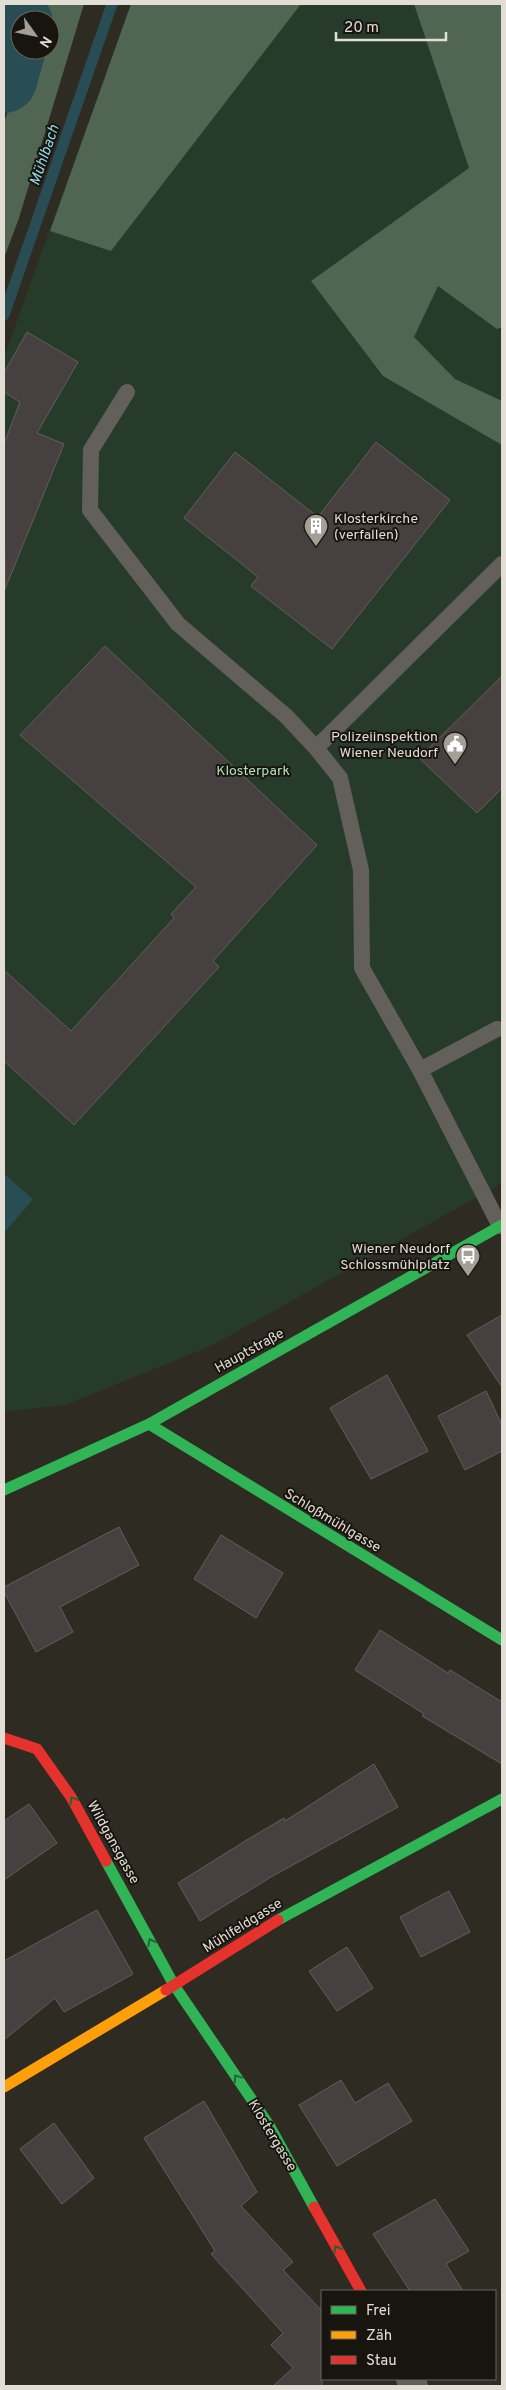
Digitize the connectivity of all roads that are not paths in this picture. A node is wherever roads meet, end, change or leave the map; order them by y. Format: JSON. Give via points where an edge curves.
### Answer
{"nodes":[{"id":1,"x":127,"y":392,"type":"dead end"},
{"id":2,"x":502,"y":564,"type":"edge"},
{"id":3,"x":316,"y":748,"type":"junction"},
{"id":4,"x":497,"y":1029,"type":"dead end"},
{"id":5,"x":420,"y":1070,"type":"junction"},
{"id":6,"x":501,"y":1226,"type":"edge"},
{"id":7,"x":149,"y":1424,"type":"junction"},
{"id":8,"x":4,"y":1490,"type":"edge"},
{"id":9,"x":502,"y":1640,"type":"edge"},
{"id":10,"x":4,"y":1738,"type":"edge"},
{"id":11,"x":502,"y":1799,"type":"edge"},
{"id":12,"x":174,"y":1985,"type":"junction"},
{"id":13,"x":4,"y":2087,"type":"edge"},
{"id":14,"x":360,"y":2290,"type":"edge"}],
"edges":[{"from":1,"to":3,"type":"lane","via":[[91,450],[90,510],[178,624],[286,716]]},
{"from":2,"to":3,"type":"lane"},
{"from":3,"to":5,"type":"lane","via":[[340,778],[361,870],[362,968]]},
{"from":4,"to":5,"type":"lane"},
{"from":5,"to":6,"type":"lane"},
{"from":6,"to":7,"type":"street","name":"Hauptstraße"},
{"from":7,"to":8,"type":"street","name":"Hauptstraße"},
{"from":7,"to":9,"type":"street","name":"Schloßmühlgasse"},
{"from":12,"to":10,"type":"street","name":"Wildgansgasse","one_way":true,"via":[[72,1797],[37,1749]]},
{"from":11,"to":12,"type":"street","name":"Mühlfeldgasse","via":[[270,1924]]},
{"from":12,"to":13,"type":"street","name":"Mühlfeldgasse"},
{"from":14,"to":12,"type":"street","name":"Klostergasse","one_way":true,"via":[[269,2125]]}]}
